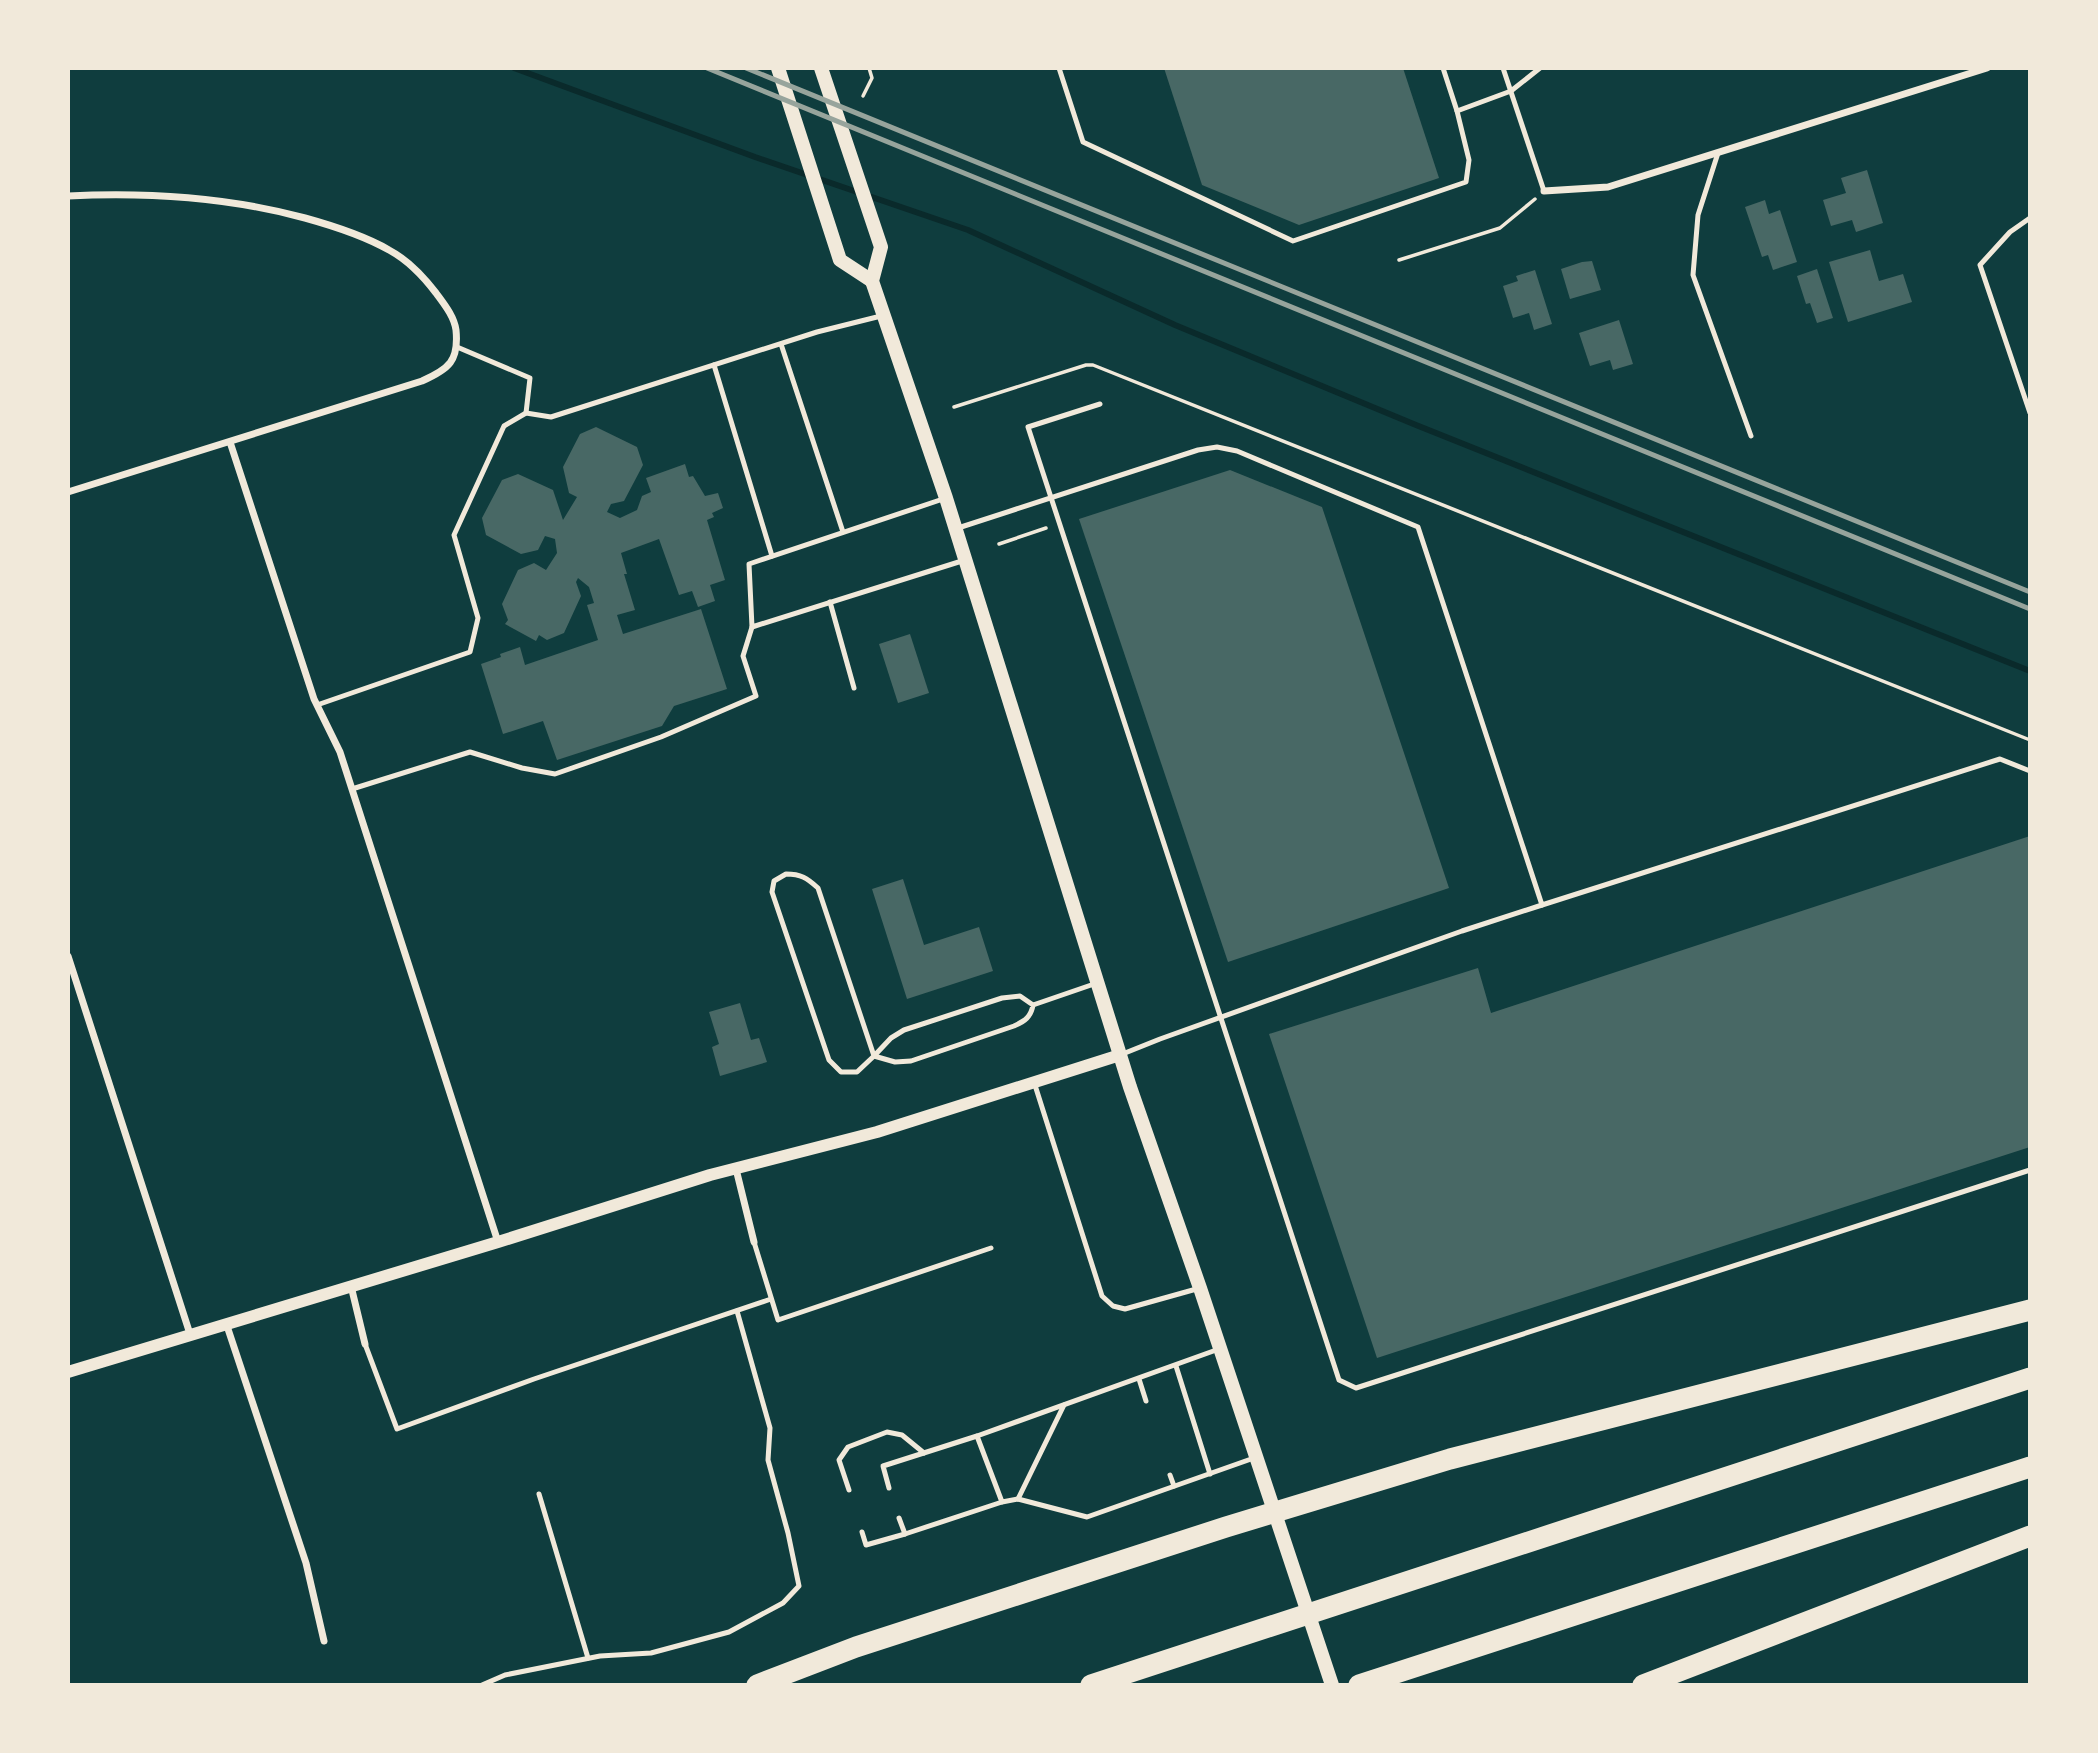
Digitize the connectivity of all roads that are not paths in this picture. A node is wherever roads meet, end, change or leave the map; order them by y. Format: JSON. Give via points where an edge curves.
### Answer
{"nodes":[{"id":1,"x":778,"y":68,"type":"edge"},
{"id":2,"x":821,"y":68,"type":"edge"},
{"id":3,"x":1059,"y":68,"type":"edge"},
{"id":4,"x":1443,"y":68,"type":"edge"},
{"id":5,"x":1503,"y":68,"type":"edge"},
{"id":6,"x":1540,"y":68,"type":"edge"},
{"id":7,"x":1987,"y":68,"type":"edge"},
{"id":8,"x":1511,"y":91,"type":"junction"},
{"id":9,"x":1457,"y":111,"type":"junction"},
{"id":10,"x":1718,"y":153,"type":"junction"},
{"id":11,"x":1544,"y":191,"type":"joint"},
{"id":12,"x":68,"y":196,"type":"edge"},
{"id":13,"x":2030,"y":218,"type":"edge"},
{"id":14,"x":872,"y":281,"type":"junction"},
{"id":15,"x":883,"y":315,"type":"junction"},
{"id":16,"x":781,"y":344,"type":"junction"},
{"id":17,"x":457,"y":347,"type":"junction"},
{"id":18,"x":714,"y":365,"type":"junction"},
{"id":19,"x":1100,"y":404,"type":"dead end"},
{"id":20,"x":526,"y":413,"type":"junction"},
{"id":21,"x":2030,"y":414,"type":"edge"},
{"id":22,"x":1751,"y":436,"type":"dead end"},
{"id":23,"x":230,"y":442,"type":"junction"},
{"id":24,"x":68,"y":492,"type":"edge"},
{"id":25,"x":946,"y":498,"type":"junction"},
{"id":26,"x":1051,"y":498,"type":"junction"},
{"id":27,"x":955,"y":528,"type":"junction"},
{"id":28,"x":843,"y":532,"type":"junction"},
{"id":29,"x":772,"y":556,"type":"junction"},
{"id":30,"x":965,"y":560,"type":"junction"},
{"id":31,"x":830,"y":602,"type":"junction"},
{"id":32,"x":752,"y":627,"type":"junction"},
{"id":33,"x":854,"y":688,"type":"dead end"},
{"id":34,"x":317,"y":705,"type":"junction"},
{"id":35,"x":2030,"y":771,"type":"edge"},
{"id":36,"x":352,"y":789,"type":"junction"},
{"id":37,"x":1542,"y":905,"type":"junction"},
{"id":38,"x":68,"y":956,"type":"edge"},
{"id":39,"x":1097,"y":983,"type":"junction"},
{"id":40,"x":1033,"y":1004,"type":"junction"},
{"id":41,"x":1221,"y":1017,"type":"junction"},
{"id":42,"x":1120,"y":1055,"type":"junction"},
{"id":43,"x":874,"y":1056,"type":"junction"},
{"id":44,"x":1034,"y":1082,"type":"junction"},
{"id":45,"x":736,"y":1169,"type":"junction"},
{"id":46,"x":2030,"y":1170,"type":"edge"},
{"id":47,"x":498,"y":1242,"type":"junction"},
{"id":48,"x":754,"y":1242,"type":"joint"},
{"id":49,"x":991,"y":1248,"type":"dead end"},
{"id":50,"x":351,"y":1286,"type":"junction"},
{"id":51,"x":1200,"y":1289,"type":"junction"},
{"id":52,"x":771,"y":1299,"type":"junction"},
{"id":53,"x":2030,"y":1310,"type":"edge"},
{"id":54,"x":737,"y":1311,"type":"junction"},
{"id":55,"x":226,"y":1324,"type":"junction"},
{"id":56,"x":190,"y":1334,"type":"junction"},
{"id":57,"x":365,"y":1344,"type":"joint"},
{"id":58,"x":1219,"y":1349,"type":"junction"},
{"id":59,"x":1176,"y":1366,"type":"junction"},
{"id":60,"x":68,"y":1372,"type":"edge"},
{"id":61,"x":2030,"y":1378,"type":"edge"},
{"id":62,"x":1139,"y":1379,"type":"junction"},
{"id":63,"x":1146,"y":1401,"type":"dead end"},
{"id":64,"x":1064,"y":1405,"type":"junction"},
{"id":65,"x":977,"y":1436,"type":"junction"},
{"id":66,"x":924,"y":1453,"type":"junction"},
{"id":67,"x":1256,"y":1457,"type":"junction"},
{"id":68,"x":2030,"y":1467,"type":"edge"},
{"id":69,"x":1210,"y":1474,"type":"junction"},
{"id":70,"x":1170,"y":1475,"type":"dead end"},
{"id":71,"x":1174,"y":1486,"type":"junction"},
{"id":72,"x":890,"y":1488,"type":"dead end"},
{"id":73,"x":849,"y":1490,"type":"dead end"},
{"id":74,"x":539,"y":1494,"type":"dead end"},
{"id":75,"x":1018,"y":1499,"type":"junction"},
{"id":76,"x":1002,"y":1502,"type":"junction"},
{"id":77,"x":1275,"y":1512,"type":"junction"},
{"id":78,"x":900,"y":1518,"type":"dead end"},
{"id":79,"x":862,"y":1532,"type":"dead end"},
{"id":80,"x":905,"y":1534,"type":"junction"},
{"id":81,"x":2030,"y":1536,"type":"edge"},
{"id":82,"x":324,"y":1641,"type":"dead end"},
{"id":83,"x":588,"y":1658,"type":"junction"},
{"id":84,"x":482,"y":1685,"type":"edge"},
{"id":85,"x":757,"y":1685,"type":"edge"},
{"id":86,"x":1091,"y":1685,"type":"edge"},
{"id":87,"x":1332,"y":1685,"type":"edge"},
{"id":88,"x":1359,"y":1685,"type":"edge"},
{"id":89,"x":1643,"y":1685,"type":"edge"}],
"edges":[{"from":1,"to":14,"type":"main road","via":[[840,260]]},
{"from":2,"to":14,"type":"main road","via":[[881,247]]},
{"from":3,"to":9,"type":"lane","via":[[1083,142],[1293,242],[1466,182],[1469,160]]},
{"from":4,"to":9,"type":"lane"},
{"from":5,"to":8,"type":"lane"},
{"from":6,"to":8,"type":"lane"},
{"from":7,"to":10,"type":"street"},
{"from":8,"to":9,"type":"lane"},
{"from":8,"to":11,"type":"lane"},
{"from":10,"to":11,"type":"street","via":[[1608,187]]},
{"from":10,"to":22,"type":"lane","via":[[1698,215],[1693,275]]},
{"from":12,"to":17,"type":"street","via":[[144,194],[225,202],[279,211],[364,237],[413,267],[433,290],[450,313]]},
{"from":13,"to":21,"type":"lane","via":[[1980,265]]},
{"from":14,"to":15,"type":"main road"},
{"from":15,"to":16,"type":"lane"},
{"from":15,"to":25,"type":"main road"},
{"from":16,"to":18,"type":"lane"},
{"from":16,"to":28,"type":"lane"},
{"from":17,"to":20,"type":"lane","via":[[530,378]]},
{"from":17,"to":23,"type":"street","via":[[442,372],[422,381]]},
{"from":18,"to":20,"type":"lane","via":[[551,417]]},
{"from":18,"to":29,"type":"lane"},
{"from":19,"to":26,"type":"lane","via":[[1028,427]]},
{"from":20,"to":34,"type":"lane","via":[[505,426],[454,535],[478,618],[470,652]]},
{"from":23,"to":24,"type":"street"},
{"from":23,"to":34,"type":"street"},
{"from":25,"to":27,"type":"main road"},
{"from":25,"to":28,"type":"lane"},
{"from":26,"to":27,"type":"lane"},
{"from":26,"to":37,"type":"lane","via":[[1217,447],[1237,451],[1418,527]]},
{"from":26,"to":41,"type":"lane"},
{"from":27,"to":30,"type":"main road"},
{"from":28,"to":29,"type":"lane"},
{"from":29,"to":32,"type":"lane","via":[[749,564]]},
{"from":30,"to":31,"type":"lane"},
{"from":30,"to":39,"type":"main road"},
{"from":31,"to":32,"type":"lane"},
{"from":31,"to":33,"type":"lane"},
{"from":32,"to":36,"type":"lane","via":[[743,656],[755,696],[661,737],[555,774],[470,752]]},
{"from":34,"to":36,"type":"street"},
{"from":35,"to":37,"type":"lane","via":[[2000,758]]},
{"from":36,"to":47,"type":"street"},
{"from":37,"to":41,"type":"lane"},
{"from":38,"to":56,"type":"street"},
{"from":39,"to":40,"type":"lane"},
{"from":39,"to":42,"type":"main road"},
{"from":40,"to":43,"type":"lane","via":[[1020,996],[989,1002],[904,1030]]},
{"from":40,"to":43,"type":"lane","via":[[1024,1022],[911,1060],[895,1062]]},
{"from":41,"to":42,"type":"lane"},
{"from":41,"to":46,"type":"lane","via":[[1339,1380],[1356,1388]]},
{"from":42,"to":44,"type":"street"},
{"from":42,"to":51,"type":"main road"},
{"from":43,"to":43,"type":"lane","via":[[818,888],[799,874],[786,874],[774,881],[772,892],[829,1060],[841,1072],[857,1072]]},
{"from":44,"to":45,"type":"street","via":[[877,1132]]},
{"from":44,"to":51,"type":"lane","via":[[1102,1296],[1125,1309]]},
{"from":45,"to":47,"type":"street"},
{"from":45,"to":48,"type":"street"},
{"from":47,"to":50,"type":"street"},
{"from":48,"to":52,"type":"lane"},
{"from":49,"to":52,"type":"lane","via":[[778,1320]]},
{"from":50,"to":55,"type":"street"},
{"from":50,"to":57,"type":"street"},
{"from":51,"to":58,"type":"main road"},
{"from":52,"to":54,"type":"lane"},
{"from":53,"to":77,"type":"highway","via":[[1450,1459]]},
{"from":54,"to":57,"type":"lane","via":[[397,1429]]},
{"from":54,"to":83,"type":"lane","via":[[770,1427],[768,1461],[799,1586],[783,1603],[729,1632],[651,1653]]},
{"from":55,"to":56,"type":"street"},
{"from":55,"to":82,"type":"street","via":[[306,1563]]},
{"from":56,"to":60,"type":"street"},
{"from":58,"to":59,"type":"lane"},
{"from":58,"to":67,"type":"main road"},
{"from":59,"to":62,"type":"lane"},
{"from":59,"to":69,"type":"lane"},
{"from":61,"to":86,"type":"highway"},
{"from":62,"to":63,"type":"lane"},
{"from":62,"to":64,"type":"lane"},
{"from":64,"to":65,"type":"lane"},
{"from":64,"to":75,"type":"lane"},
{"from":65,"to":66,"type":"lane"},
{"from":65,"to":76,"type":"lane"},
{"from":66,"to":72,"type":"lane","via":[[883,1466]]},
{"from":66,"to":73,"type":"lane","via":[[902,1435],[887,1432],[848,1447],[839,1460]]},
{"from":67,"to":69,"type":"lane"},
{"from":67,"to":77,"type":"main road"},
{"from":68,"to":88,"type":"highway"},
{"from":69,"to":71,"type":"lane"},
{"from":70,"to":71,"type":"lane"},
{"from":71,"to":75,"type":"lane","via":[[1087,1517]]},
{"from":74,"to":83,"type":"lane"},
{"from":75,"to":76,"type":"lane"},
{"from":76,"to":80,"type":"lane"},
{"from":77,"to":85,"type":"highway","via":[[870,1643]]},
{"from":77,"to":87,"type":"main road"},
{"from":78,"to":80,"type":"lane"},
{"from":79,"to":80,"type":"lane","via":[[866,1545]]},
{"from":81,"to":89,"type":"highway"},
{"from":83,"to":84,"type":"lane","via":[[505,1675]]}]}
